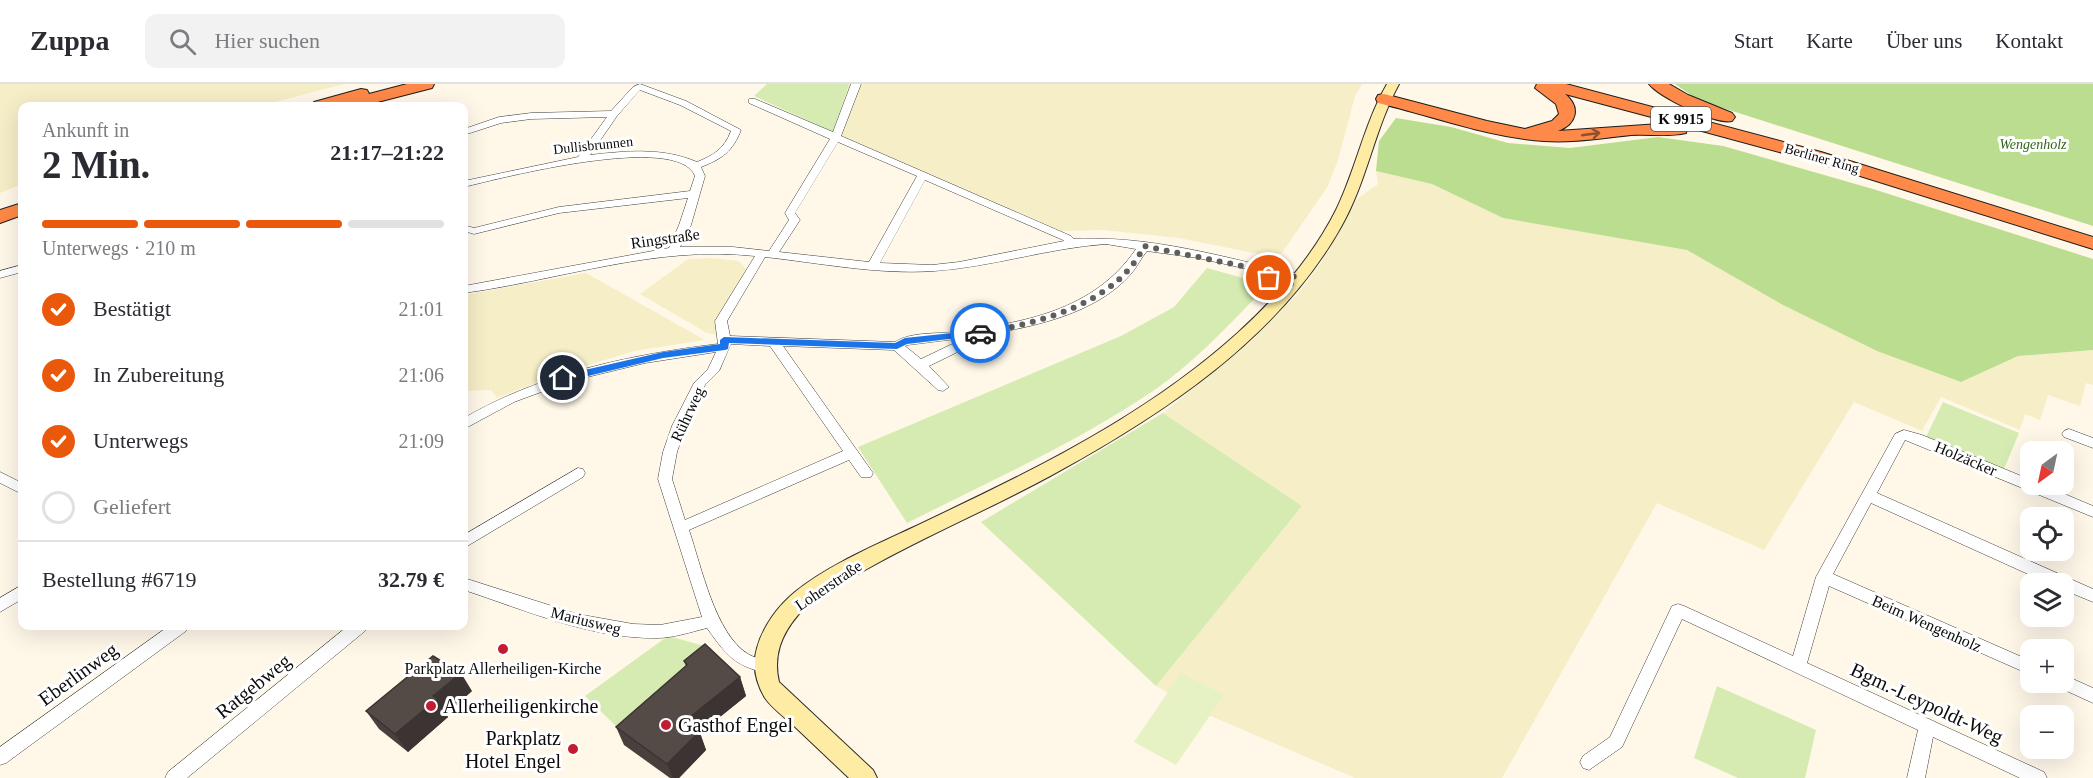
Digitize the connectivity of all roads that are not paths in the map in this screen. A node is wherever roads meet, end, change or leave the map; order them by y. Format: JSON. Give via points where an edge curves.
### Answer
{"nodes":[{"id":1,"x":398,"y":84,"type":"edge"},
{"id":2,"x":426,"y":84,"type":"edge"},
{"id":3,"x":856,"y":84,"type":"edge"},
{"id":4,"x":1532,"y":84,"type":"edge"},
{"id":5,"x":1547,"y":84,"type":"edge"},
{"id":6,"x":1582,"y":84,"type":"edge"},
{"id":7,"x":1657,"y":84,"type":"edge"},
{"id":8,"x":1389,"y":92,"type":"edge"},
{"id":9,"x":752,"y":101,"type":"dead end"},
{"id":10,"x":334,"y":102,"type":"edge"},
{"id":11,"x":360,"y":102,"type":"edge"},
{"id":12,"x":614,"y":114,"type":"junction"},
{"id":13,"x":468,"y":131,"type":"edge"},
{"id":14,"x":1512,"y":132,"type":"junction"},
{"id":15,"x":836,"y":137,"type":"junction"},
{"id":16,"x":1814,"y":151,"type":"junction"},
{"id":17,"x":582,"y":159,"type":"junction"},
{"id":18,"x":696,"y":166,"type":"junction"},
{"id":19,"x":922,"y":176,"type":"junction"},
{"id":20,"x":468,"y":183,"type":"edge"},
{"id":21,"x":694,"y":194,"type":"junction"},
{"id":22,"x":18,"y":211,"type":"edge"},
{"id":23,"x":0,"y":218,"type":"edge"},
{"id":24,"x":18,"y":221,"type":"edge"},
{"id":25,"x":0,"y":228,"type":"edge"},
{"id":26,"x":468,"y":229,"type":"edge"},
{"id":27,"x":2093,"y":235,"type":"edge"},
{"id":28,"x":1071,"y":243,"type":"junction"},
{"id":29,"x":2093,"y":243,"type":"edge"},
{"id":30,"x":1144,"y":246,"type":"junction"},
{"id":31,"x":673,"y":251,"type":"junction"},
{"id":32,"x":767,"y":253,"type":"junction"},
{"id":33,"x":873,"y":266,"type":"junction"},
{"id":34,"x":18,"y":269,"type":"edge"},
{"id":35,"x":0,"y":275,"type":"edge"},
{"id":36,"x":1293,"y":282,"type":"junction"},
{"id":37,"x":468,"y":289,"type":"edge"},
{"id":38,"x":991,"y":331,"type":"junction"},
{"id":39,"x":774,"y":342,"type":"junction"},
{"id":40,"x":725,"y":344,"type":"junction"},
{"id":41,"x":897,"y":346,"type":"junction"},
{"id":42,"x":920,"y":365,"type":"junction"},
{"id":43,"x":943,"y":387,"type":"dead end"},
{"id":44,"x":468,"y":422,"type":"edge"},
{"id":45,"x":2069,"y":434,"type":"dead end"},
{"id":46,"x":2093,"y":443,"type":"edge"},
{"id":47,"x":852,"y":453,"type":"junction"},
{"id":48,"x":578,"y":473,"type":"dead end"},
{"id":49,"x":867,"y":474,"type":"dead end"},
{"id":50,"x":0,"y":477,"type":"edge"},
{"id":51,"x":18,"y":487,"type":"edge"},
{"id":52,"x":1869,"y":496,"type":"junction"},
{"id":53,"x":2093,"y":512,"type":"edge"},
{"id":54,"x":680,"y":528,"type":"junction"},
{"id":55,"x":468,"y":540,"type":"edge"},
{"id":56,"x":1824,"y":578,"type":"junction"},
{"id":57,"x":468,"y":585,"type":"edge"},
{"id":58,"x":18,"y":594,"type":"edge"},
{"id":59,"x":2093,"y":596,"type":"edge"},
{"id":60,"x":0,"y":606,"type":"edge"},
{"id":61,"x":711,"y":621,"type":"junction"},
{"id":62,"x":175,"y":630,"type":"edge"},
{"id":63,"x":354,"y":630,"type":"edge"},
{"id":64,"x":2020,"y":663,"type":"edge"},
{"id":65,"x":764,"y":666,"type":"junction"},
{"id":66,"x":1798,"y":667,"type":"junction"},
{"id":67,"x":2074,"y":687,"type":"edge"},
{"id":68,"x":2093,"y":696,"type":"edge"},
{"id":69,"x":1927,"y":726,"type":"junction"},
{"id":70,"x":0,"y":757,"type":"edge"},
{"id":71,"x":1589,"y":762,"type":"dead end"},
{"id":72,"x":174,"y":778,"type":"edge"},
{"id":73,"x":865,"y":778,"type":"edge"},
{"id":74,"x":1916,"y":778,"type":"edge"},
{"id":75,"x":2038,"y":778,"type":"edge"}],
"edges":[{"from":1,"to":10,"type":"highway"},
{"from":2,"to":11,"type":"highway"},
{"from":3,"to":15,"type":"street","name":"Rührweg"},
{"from":4,"to":14,"type":"highway","via":[[1560,97],[1568,115],[1555,127]]},
{"from":5,"to":16,"type":"highway","name":"Berliner Ring","number":"K 9915"},
{"from":6,"to":16,"type":"highway","name":"Berliner Ring","number":"K 9915"},
{"from":7,"to":16,"type":"highway","via":[[1698,106]]},
{"from":8,"to":14,"type":"highway"},
{"from":8,"to":36,"type":"street","name":"Loherstraße","via":[[1343,210],[1323,245]]},
{"from":9,"to":15,"type":"street"},
{"from":12,"to":13,"type":"street","via":[[531,116],[499,120]]},
{"from":12,"to":17,"type":"street"},
{"from":12,"to":18,"type":"street","via":[[640,87],[736,130],[730,148]]},
{"from":14,"to":16,"type":"highway","one_way":true,"via":[[1565,137],[1647,128],[1682,129]]},
{"from":15,"to":19,"type":"street"},
{"from":15,"to":32,"type":"street","name":"Rührweg","via":[[790,213],[795,220]]},
{"from":16,"to":27,"type":"highway","name":"Berliner Ring","number":"K 9915","via":[[1998,203]]},
{"from":16,"to":29,"type":"highway","name":"Berliner Ring","number":"K 9915"},
{"from":17,"to":18,"type":"street","name":"Dullisbrunnen","via":[[653,154],[682,158]]},
{"from":17,"to":20,"type":"street","name":"Dullisbrunnen","via":[[505,172]]},
{"from":18,"to":21,"type":"street","via":[[700,176]]},
{"from":19,"to":28,"type":"street"},
{"from":19,"to":33,"type":"street"},
{"from":21,"to":26,"type":"street","via":[[559,210]]},
{"from":21,"to":31,"type":"street"},
{"from":22,"to":23,"type":"highway"},
{"from":24,"to":25,"type":"highway"},
{"from":28,"to":30,"type":"street","name":"Ringstraße","via":[[1106,241]]},
{"from":28,"to":33,"type":"street","name":"Ringstraße","via":[[960,265]]},
{"from":30,"to":36,"type":"street","name":"Ringstraße","via":[[1230,262]]},
{"from":30,"to":38,"type":"street","via":[[1128,271],[1101,293],[1071,308]]},
{"from":31,"to":32,"type":"street","name":"Ringstraße"},
{"from":31,"to":37,"type":"street","name":"Ringstraße"},
{"from":32,"to":33,"type":"street","name":"Ringstraße"},
{"from":32,"to":40,"type":"street","name":"Rührweg","via":[[721,321]]},
{"from":34,"to":35,"type":"street"},
{"from":36,"to":65,"type":"street","name":"Loherstraße","via":[[1227,350],[1167,397],[1080,451],[883,550],[809,594],[780,622]]},
{"from":38,"to":41,"type":"street","via":[[905,341]]},
{"from":38,"to":42,"type":"street"},
{"from":39,"to":40,"type":"street"},
{"from":39,"to":41,"type":"street"},
{"from":39,"to":47,"type":"street"},
{"from":40,"to":44,"type":"street","via":[[599,368],[550,382]]},
{"from":40,"to":54,"type":"street","name":"Rührweg","via":[[713,371],[700,383],[670,452],[666,479]]},
{"from":41,"to":42,"type":"street"},
{"from":42,"to":43,"type":"street"},
{"from":45,"to":46,"type":"street"},
{"from":47,"to":49,"type":"street"},
{"from":47,"to":54,"type":"street"},
{"from":48,"to":55,"type":"street"},
{"from":50,"to":51,"type":"street"},
{"from":52,"to":53,"type":"street","name":"Holzäcker","via":[[1904,435]]},
{"from":52,"to":56,"type":"street","name":"Holzäcker"},
{"from":52,"to":59,"type":"street"},
{"from":54,"to":61,"type":"street","name":"Rührweg"},
{"from":56,"to":64,"type":"street","name":"Beim Wengenholz"},
{"from":56,"to":66,"type":"street"},
{"from":57,"to":61,"type":"street","name":"Mariusweg","via":[[577,620],[633,632],[660,633]]},
{"from":58,"to":60,"type":"street"},
{"from":61,"to":65,"type":"street","name":"Rührweg","via":[[739,656]]},
{"from":62,"to":70,"type":"street","name":"Eberlinweg"},
{"from":63,"to":72,"type":"street","name":"Ratgebweg"},
{"from":65,"to":73,"type":"street","via":[[774,693]]},
{"from":66,"to":69,"type":"street","name":"Bgm.-Leypoldt-Weg"},
{"from":66,"to":71,"type":"street","name":"Bgm.-Leypoldt-Weg","via":[[1678,610],[1616,742]]},
{"from":67,"to":68,"type":"street"},
{"from":69,"to":74,"type":"street"},
{"from":69,"to":75,"type":"street","name":"Bgm.-Leypoldt-Weg"}]}
